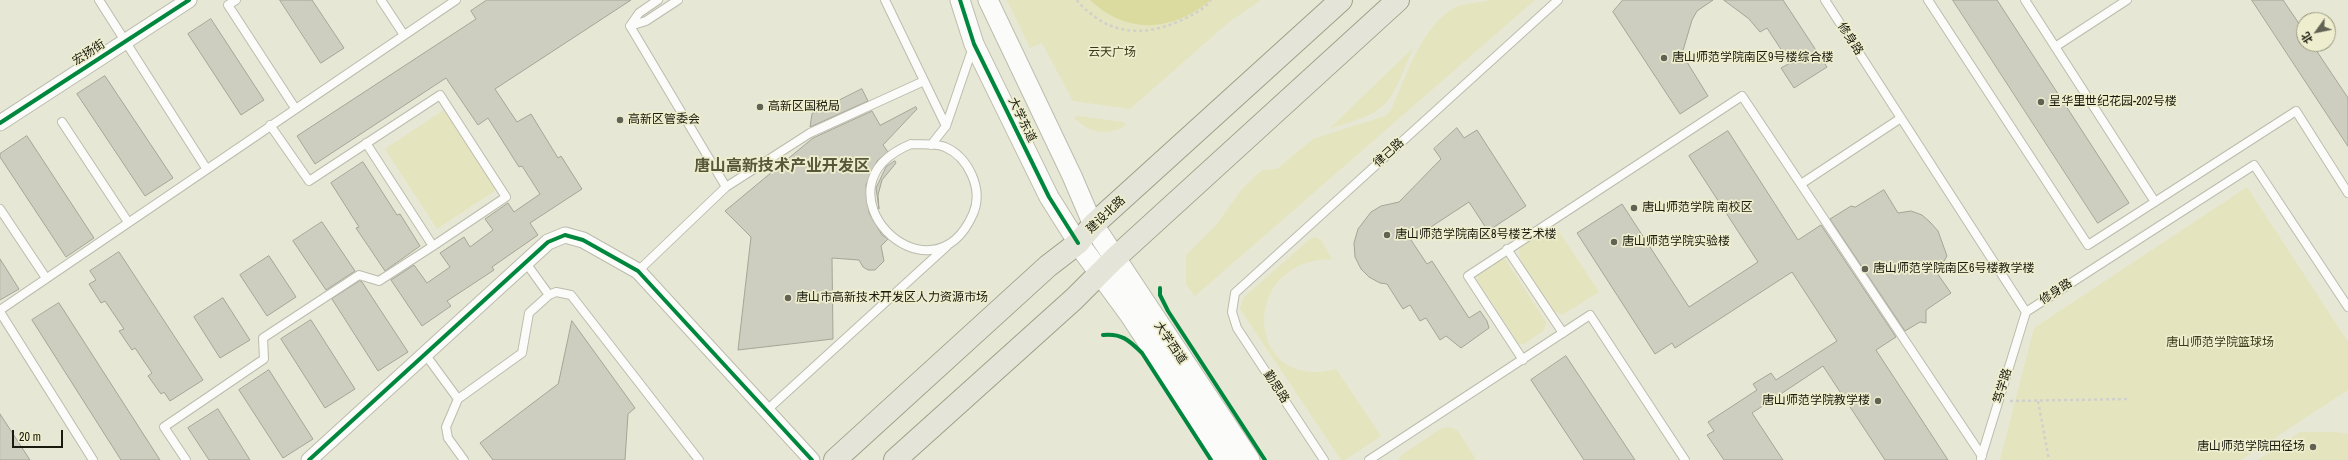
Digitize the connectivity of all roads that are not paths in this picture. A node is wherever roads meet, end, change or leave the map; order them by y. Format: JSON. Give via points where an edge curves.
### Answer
{"nodes":[{"id":1,"x":99,"y":0,"type":"edge"},
{"id":2,"x":189,"y":0,"type":"edge"},
{"id":3,"x":236,"y":0,"type":"edge"},
{"id":4,"x":381,"y":0,"type":"edge"},
{"id":5,"x":456,"y":0,"type":"edge"},
{"id":6,"x":658,"y":0,"type":"edge"},
{"id":7,"x":678,"y":0,"type":"edge"},
{"id":8,"x":885,"y":0,"type":"edge"},
{"id":9,"x":960,"y":0,"type":"edge"},
{"id":10,"x":988,"y":0,"type":"edge"},
{"id":11,"x":1341,"y":0,"type":"edge"},
{"id":12,"x":1398,"y":0,"type":"edge"},
{"id":13,"x":1558,"y":0,"type":"edge"},
{"id":14,"x":1825,"y":0,"type":"edge"},
{"id":15,"x":1928,"y":0,"type":"edge"},
{"id":16,"x":2025,"y":0,"type":"edge"},
{"id":17,"x":2127,"y":0,"type":"edge"},
{"id":18,"x":630,"y":26,"type":"junction"},
{"id":19,"x":404,"y":35,"type":"junction"},
{"id":20,"x":126,"y":42,"type":"junction"},
{"id":21,"x":974,"y":44,"type":"junction"},
{"id":22,"x":2055,"y":47,"type":"junction"},
{"id":23,"x":924,"y":81,"type":"junction"},
{"id":24,"x":295,"y":108,"type":"junction"},
{"id":25,"x":1901,"y":118,"type":"junction"},
{"id":26,"x":62,"y":122,"type":"dead end"},
{"id":27,"x":0,"y":123,"type":"edge"},
{"id":28,"x":270,"y":125,"type":"junction"},
{"id":29,"x":946,"y":126,"type":"junction"},
{"id":30,"x":366,"y":143,"type":"junction"},
{"id":31,"x":932,"y":145,"type":"junction"},
{"id":32,"x":206,"y":168,"type":"junction"},
{"id":33,"x":1801,"y":184,"type":"junction"},
{"id":34,"x":726,"y":187,"type":"junction"},
{"id":35,"x":2348,"y":193,"type":"edge"},
{"id":36,"x":2155,"y":202,"type":"junction"},
{"id":37,"x":0,"y":209,"type":"edge"},
{"id":38,"x":128,"y":222,"type":"junction"},
{"id":39,"x":1093,"y":225,"type":"junction"},
{"id":40,"x":1078,"y":242,"type":"junction"},
{"id":41,"x":433,"y":246,"type":"junction"},
{"id":42,"x":947,"y":246,"type":"junction"},
{"id":43,"x":1507,"y":248,"type":"junction"},
{"id":44,"x":526,"y":263,"type":"junction"},
{"id":45,"x":1107,"y":266,"type":"junction"},
{"id":46,"x":638,"y":271,"type":"junction"},
{"id":47,"x":46,"y":278,"type":"junction"},
{"id":48,"x":549,"y":295,"type":"junction"},
{"id":49,"x":2348,"y":307,"type":"edge"},
{"id":50,"x":0,"y":311,"type":"edge"},
{"id":51,"x":1232,"y":312,"type":"joint"},
{"id":52,"x":2026,"y":312,"type":"junction"},
{"id":53,"x":1563,"y":333,"type":"junction"},
{"id":54,"x":425,"y":354,"type":"junction"},
{"id":55,"x":1522,"y":360,"type":"junction"},
{"id":56,"x":458,"y":399,"type":"junction"},
{"id":57,"x":767,"y":410,"type":"junction"},
{"id":58,"x":1981,"y":458,"type":"edge"},
{"id":59,"x":93,"y":460,"type":"edge"},
{"id":60,"x":186,"y":460,"type":"edge"},
{"id":61,"x":308,"y":460,"type":"edge"},
{"id":62,"x":464,"y":460,"type":"edge"},
{"id":63,"x":699,"y":460,"type":"edge"},
{"id":64,"x":812,"y":460,"type":"edge"},
{"id":65,"x":834,"y":460,"type":"edge"},
{"id":66,"x":895,"y":460,"type":"edge"},
{"id":67,"x":1226,"y":460,"type":"edge"},
{"id":68,"x":1249,"y":460,"type":"edge"},
{"id":69,"x":1324,"y":460,"type":"edge"},
{"id":70,"x":1369,"y":460,"type":"edge"},
{"id":71,"x":1685,"y":460,"type":"edge"}],
"edges":[{"from":1,"to":20,"type":"lane"},
{"from":2,"to":20,"type":"street","name":"宏扬街"},
{"from":3,"to":24,"type":"lane","via":[[228,5]]},
{"from":4,"to":19,"type":"lane"},
{"from":5,"to":19,"type":"lane"},
{"from":6,"to":18,"type":"lane","via":[[638,13]]},
{"from":7,"to":18,"type":"lane","via":[[646,21]]},
{"from":8,"to":23,"type":"lane"},
{"from":9,"to":21,"type":"street","name":"大学东道"},
{"from":10,"to":39,"type":"street","name":"大学东道"},
{"from":11,"to":39,"type":"main road","name":"建设北路"},
{"from":12,"to":45,"type":"main road"},
{"from":13,"to":51,"type":"lane","name":"律己路","via":[[1234,293]]},
{"from":14,"to":25,"type":"lane","name":"修身路"},
{"from":15,"to":36,"type":"lane","via":[[2088,245]]},
{"from":16,"to":22,"type":"lane"},
{"from":17,"to":22,"type":"lane"},
{"from":18,"to":34,"type":"lane"},
{"from":19,"to":24,"type":"lane"},
{"from":20,"to":27,"type":"street","name":"宏扬街"},
{"from":20,"to":32,"type":"lane"},
{"from":21,"to":29,"type":"lane"},
{"from":21,"to":40,"type":"street","name":"大学东道","via":[[1049,197]]},
{"from":22,"to":36,"type":"lane"},
{"from":23,"to":29,"type":"lane"},
{"from":23,"to":34,"type":"lane","via":[[810,133]]},
{"from":24,"to":28,"type":"lane"},
{"from":25,"to":33,"type":"lane"},
{"from":25,"to":52,"type":"lane","name":"修身路"},
{"from":26,"to":38,"type":"lane"},
{"from":28,"to":30,"type":"lane","via":[[308,181]]},
{"from":28,"to":32,"type":"lane"},
{"from":29,"to":31,"type":"lane"},
{"from":30,"to":41,"type":"lane"},
{"from":30,"to":41,"type":"lane","via":[[440,95],[506,197]]},
{"from":31,"to":42,"type":"lane","via":[[944,147],[957,155],[967,166],[974,180],[974,211],[968,225]]},
{"from":31,"to":42,"type":"lane","via":[[911,144],[895,151],[879,168],[873,179],[870,196],[874,214],[896,241],[912,248],[929,250]]},
{"from":32,"to":38,"type":"lane"},
{"from":33,"to":43,"type":"lane","via":[[1742,96]]},
{"from":33,"to":58,"type":"lane"},
{"from":34,"to":46,"type":"lane"},
{"from":35,"to":36,"type":"lane","via":[[2296,111]]},
{"from":37,"to":47,"type":"lane"},
{"from":38,"to":47,"type":"lane"},
{"from":39,"to":40,"type":"main road","name":"建设北路"},
{"from":39,"to":45,"type":"main road","name":"大学西道"},
{"from":40,"to":45,"type":"main road","name":"大学西道"},
{"from":40,"to":65,"type":"main road","name":"建设北路","via":[[1048,266]]},
{"from":41,"to":60,"type":"lane","via":[[378,281],[359,276],[263,338],[264,359],[164,427]]},
{"from":42,"to":57,"type":"lane"},
{"from":43,"to":53,"type":"lane"},
{"from":43,"to":55,"type":"lane","via":[[1468,276]]},
{"from":44,"to":46,"type":"street","via":[[548,242],[565,235],[583,240]]},
{"from":44,"to":48,"type":"lane"},
{"from":44,"to":54,"type":"street"},
{"from":45,"to":66,"type":"main road"},
{"from":45,"to":67,"type":"main road","name":"大学西道","via":[[1130,314]]},
{"from":45,"to":68,"type":"main road","name":"大学西道"},
{"from":46,"to":57,"type":"street"},
{"from":47,"to":50,"type":"lane"},
{"from":48,"to":56,"type":"lane","via":[[530,313],[522,353]]},
{"from":48,"to":63,"type":"lane","via":[[556,292],[571,295]]},
{"from":49,"to":52,"type":"lane","name":"修身路","via":[[2254,165]]},
{"from":50,"to":59,"type":"lane"},
{"from":51,"to":69,"type":"lane","name":"勤思路","via":[[1237,328]]},
{"from":52,"to":58,"type":"lane","name":"笃学路"},
{"from":53,"to":55,"type":"lane"},
{"from":53,"to":71,"type":"lane","via":[[1590,315]]},
{"from":54,"to":56,"type":"lane"},
{"from":54,"to":61,"type":"street"},
{"from":55,"to":70,"type":"lane"},
{"from":56,"to":62,"type":"lane","via":[[446,427],[448,438]]},
{"from":57,"to":64,"type":"street"}]}
